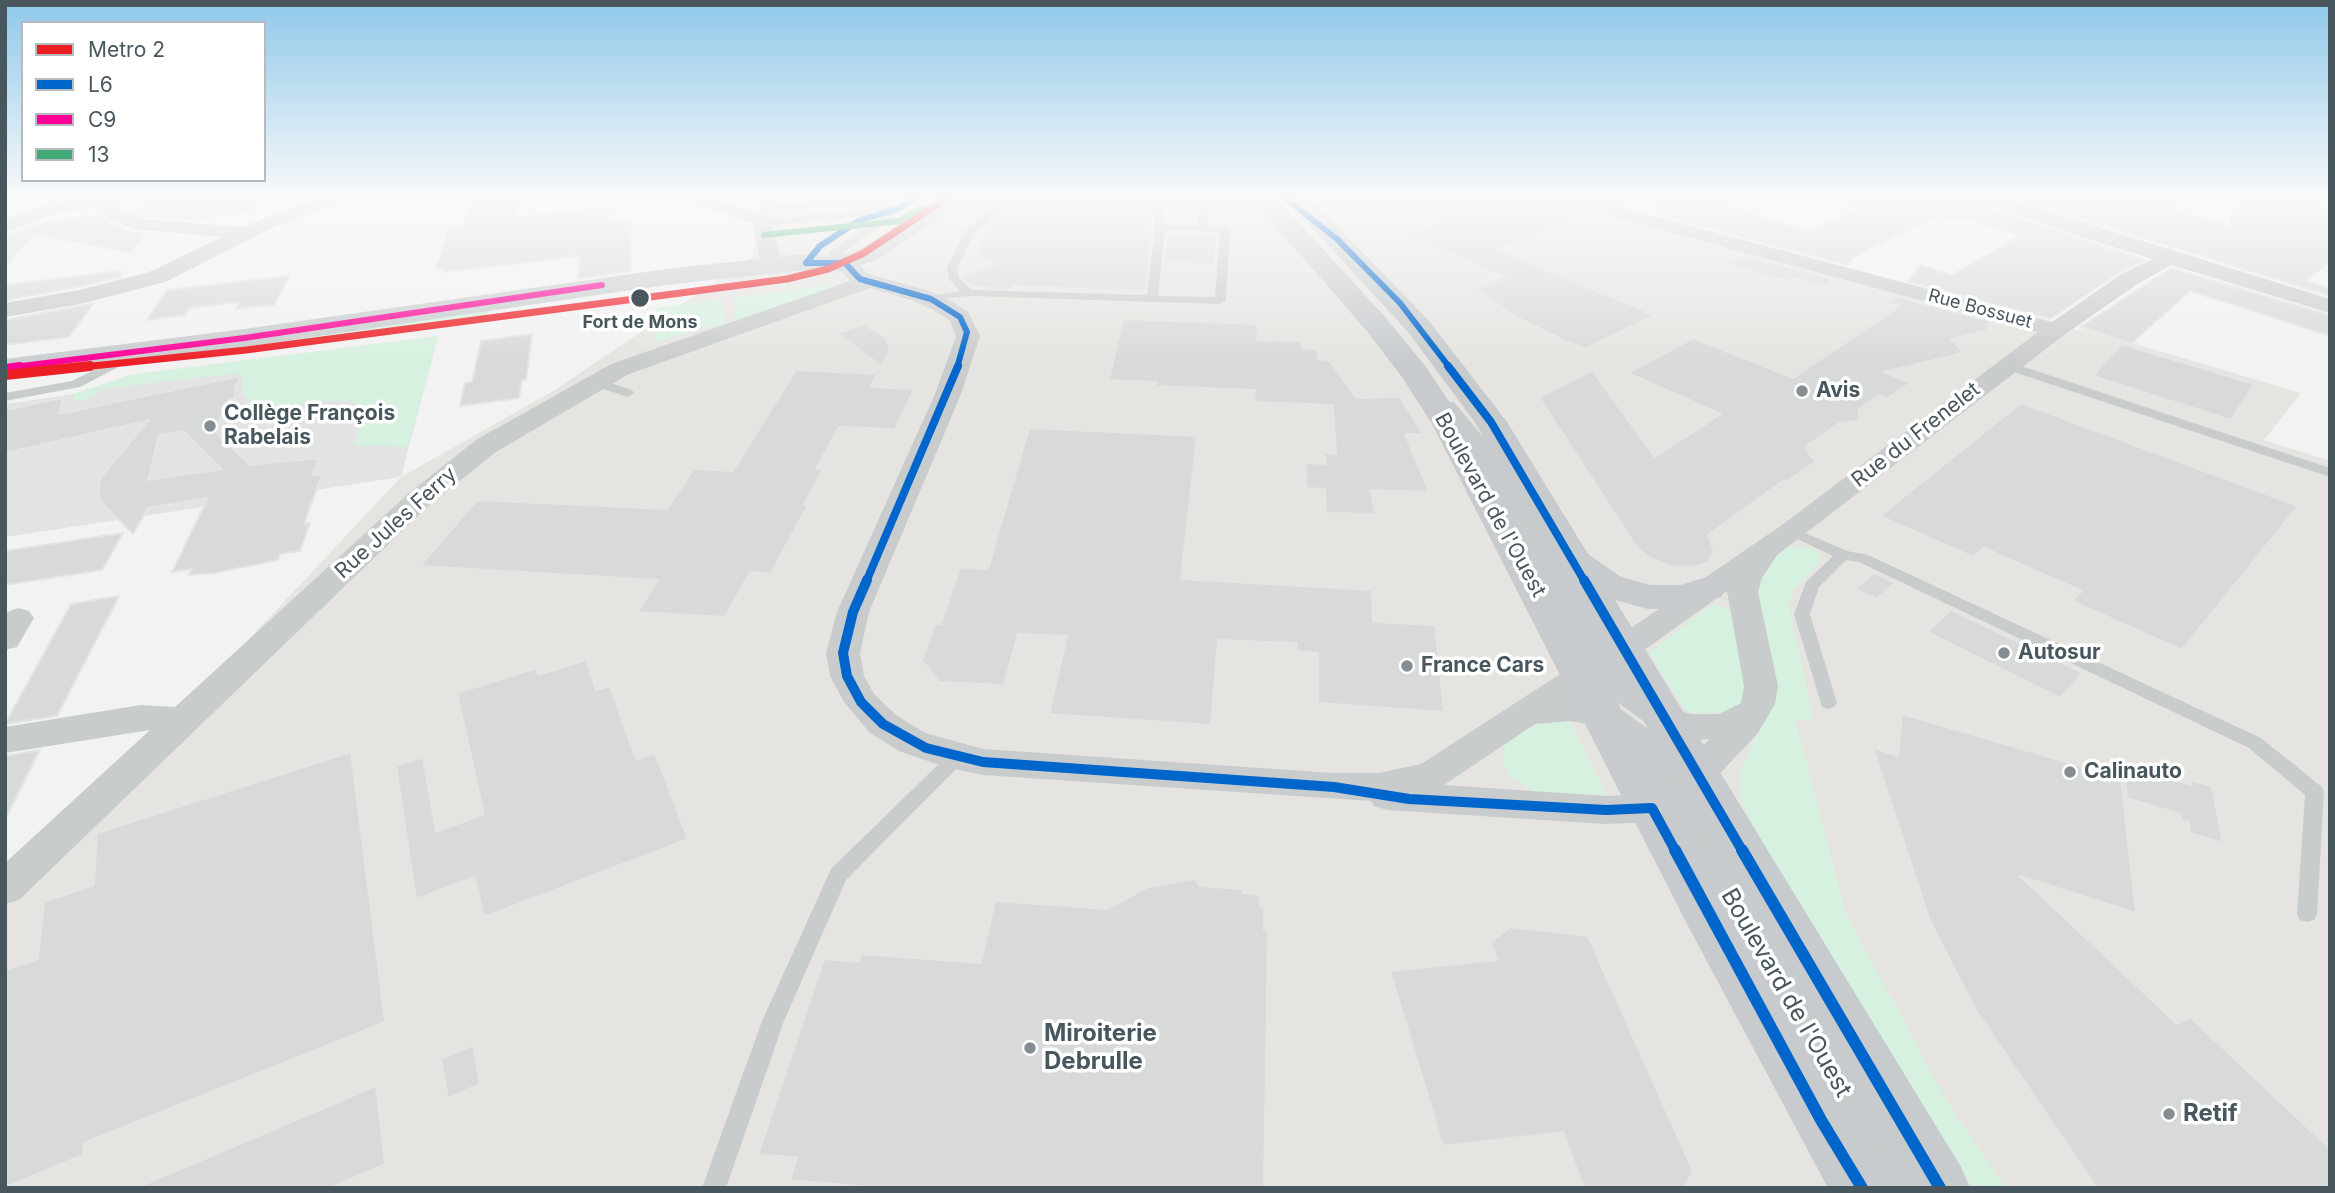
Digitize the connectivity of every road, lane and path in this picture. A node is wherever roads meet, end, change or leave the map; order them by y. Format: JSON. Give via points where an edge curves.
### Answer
{"nodes":[{"id":1,"x":208,"y":254,"type":"edge"},
{"id":2,"x":768,"y":254,"type":"edge"},
{"id":3,"x":826,"y":254,"type":"edge"},
{"id":4,"x":833,"y":254,"type":"edge"},
{"id":5,"x":869,"y":254,"type":"edge"},
{"id":6,"x":959,"y":254,"type":"edge"},
{"id":7,"x":1157,"y":254,"type":"edge"},
{"id":8,"x":1223,"y":254,"type":"edge"},
{"id":9,"x":1315,"y":254,"type":"edge"},
{"id":10,"x":1351,"y":254,"type":"edge"},
{"id":11,"x":1772,"y":254,"type":"edge"},
{"id":12,"x":2154,"y":254,"type":"edge"},
{"id":13,"x":2167,"y":258,"type":"junction"},
{"id":14,"x":772,"y":265,"type":"junction"},
{"id":15,"x":836,"y":267,"type":"junction"},
{"id":16,"x":968,"y":293,"type":"junction"},
{"id":17,"x":930,"y":299,"type":"junction"},
{"id":18,"x":1152,"y":299,"type":"junction"},
{"id":19,"x":2330,"y":306,"type":"edge"},
{"id":20,"x":5,"y":310,"type":"edge"},
{"id":21,"x":2056,"y":330,"type":"junction"},
{"id":22,"x":167,"y":348,"type":"junction"},
{"id":23,"x":126,"y":358,"type":"junction"},
{"id":24,"x":2006,"y":365,"type":"junction"},
{"id":25,"x":5,"y":368,"type":"edge"},
{"id":26,"x":5,"y":378,"type":"edge"},
{"id":27,"x":595,"y":382,"type":"junction"},
{"id":28,"x":628,"y":393,"type":"dead end"},
{"id":29,"x":5,"y":397,"type":"edge"},
{"id":30,"x":2330,"y":473,"type":"edge"},
{"id":31,"x":1784,"y":536,"type":"junction"},
{"id":32,"x":1843,"y":555,"type":"junction"},
{"id":33,"x":1570,"y":556,"type":"junction"},
{"id":34,"x":1707,"y":589,"type":"junction"},
{"id":35,"x":1604,"y":661,"type":"junction"},
{"id":36,"x":1828,"y":703,"type":"dead end"},
{"id":37,"x":1753,"y":713,"type":"junction"},
{"id":38,"x":1603,"y":714,"type":"junction"},
{"id":39,"x":1517,"y":719,"type":"junction"},
{"id":40,"x":1665,"y":719,"type":"junction"},
{"id":41,"x":183,"y":720,"type":"junction"},
{"id":42,"x":5,"y":740,"type":"edge"},
{"id":43,"x":957,"y":757,"type":"junction"},
{"id":44,"x":1334,"y":787,"type":"junction"},
{"id":45,"x":1674,"y":793,"type":"junction"},
{"id":46,"x":5,"y":888,"type":"edge"},
{"id":47,"x":2307,"y":914,"type":"dead end"},
{"id":48,"x":714,"y":1188,"type":"edge"},
{"id":49,"x":1863,"y":1188,"type":"edge"},
{"id":50,"x":1902,"y":1188,"type":"edge"},
{"id":51,"x":1940,"y":1188,"type":"edge"}],
"edges":[{"from":1,"to":20,"type":"street","via":[[142,282]]},
{"from":2,"to":14,"type":"street"},
{"from":3,"to":15,"type":"lane"},
{"from":4,"to":15,"type":"lane"},
{"from":5,"to":15,"type":"main road","name":"Rue Jules Ferry"},
{"from":6,"to":16,"type":"lane","via":[[952,268],[954,279]]},
{"from":7,"to":18,"type":"lane"},
{"from":8,"to":18,"type":"lane","via":[[1220,301]]},
{"from":9,"to":35,"type":"main road","name":"Boulevard de l'Ouest","via":[[1415,373]]},
{"from":10,"to":33,"type":"main road","name":"Boulevard de l'Ouest","via":[[1451,366],[1506,446]]},
{"from":11,"to":21,"type":"street","name":"Rue Bossuet"},
{"from":12,"to":13,"type":"street"},
{"from":13,"to":19,"type":"street"},
{"from":13,"to":21,"type":"street","name":"Rue Bossuet","via":[[2128,279]]},
{"from":14,"to":15,"type":"main road"},
{"from":14,"to":22,"type":"main road"},
{"from":15,"to":17,"type":"street"},
{"from":15,"to":27,"type":"street","name":"Rue Jules Ferry"},
{"from":16,"to":17,"type":"lane"},
{"from":16,"to":18,"type":"lane"},
{"from":17,"to":43,"type":"street","via":[[960,317],[968,341],[853,612],[843,653],[852,689],[871,712],[912,742]]},
{"from":21,"to":24,"type":"street","name":"Rue du Frenelet"},
{"from":22,"to":23,"type":"main road"},
{"from":22,"to":25,"type":"main road"},
{"from":23,"to":26,"type":"main road"},
{"from":23,"to":29,"type":"lane","via":[[76,384]]},
{"from":24,"to":30,"type":"lane"},
{"from":24,"to":31,"type":"street","name":"Rue du Frenelet"},
{"from":27,"to":28,"type":"lane"},
{"from":27,"to":41,"type":"street","name":"Rue Jules Ferry","via":[[493,441],[448,474]]},
{"from":31,"to":32,"type":"lane"},
{"from":31,"to":34,"type":"street","name":"Rue du Frenelet"},
{"from":31,"to":37,"type":"street","name":"Rue du Frenelet","via":[[1747,577],[1742,593],[1761,686]]},
{"from":32,"to":36,"type":"lane","via":[[1812,585],[1802,614]]},
{"from":32,"to":47,"type":"lane","via":[[1863,558],[2255,743],[2315,792]]},
{"from":33,"to":34,"type":"main road","via":[[1599,580],[1634,594],[1672,599]]},
{"from":33,"to":35,"type":"main road","name":"Boulevard de l'Ouest"},
{"from":34,"to":35,"type":"street","name":"Rue du Frenelet"},
{"from":35,"to":38,"type":"main road","name":"Boulevard de l'Ouest"},
{"from":35,"to":39,"type":"street","name":"Rue du Frenelet"},
{"from":35,"to":40,"type":"main road","name":"Boulevard de l'Ouest"},
{"from":37,"to":40,"type":"street","via":[[1714,727],[1690,727]]},
{"from":37,"to":45,"type":"street"},
{"from":38,"to":39,"type":"street","via":[[1543,709]]},
{"from":38,"to":45,"type":"main road","name":"Boulevard de l'Ouest"},
{"from":39,"to":44,"type":"street","name":"Rue du Frenelet","via":[[1431,776],[1399,785]]},
{"from":40,"to":45,"type":"main road","name":"Boulevard de l'Ouest"},
{"from":41,"to":42,"type":"street","via":[[141,717]]},
{"from":41,"to":46,"type":"street","name":"Rue Jules Ferry"},
{"from":43,"to":44,"type":"street"},
{"from":43,"to":48,"type":"lane","via":[[838,875],[773,1021]]},
{"from":44,"to":45,"type":"street","via":[[1409,799],[1606,810]]},
{"from":45,"to":49,"type":"main road","name":"Boulevard de l'Ouest","via":[[1821,1121]]},
{"from":45,"to":50,"type":"street","name":"Boulevard de l'Ouest"},
{"from":45,"to":51,"type":"main road","name":"Boulevard de l'Ouest"}]}
